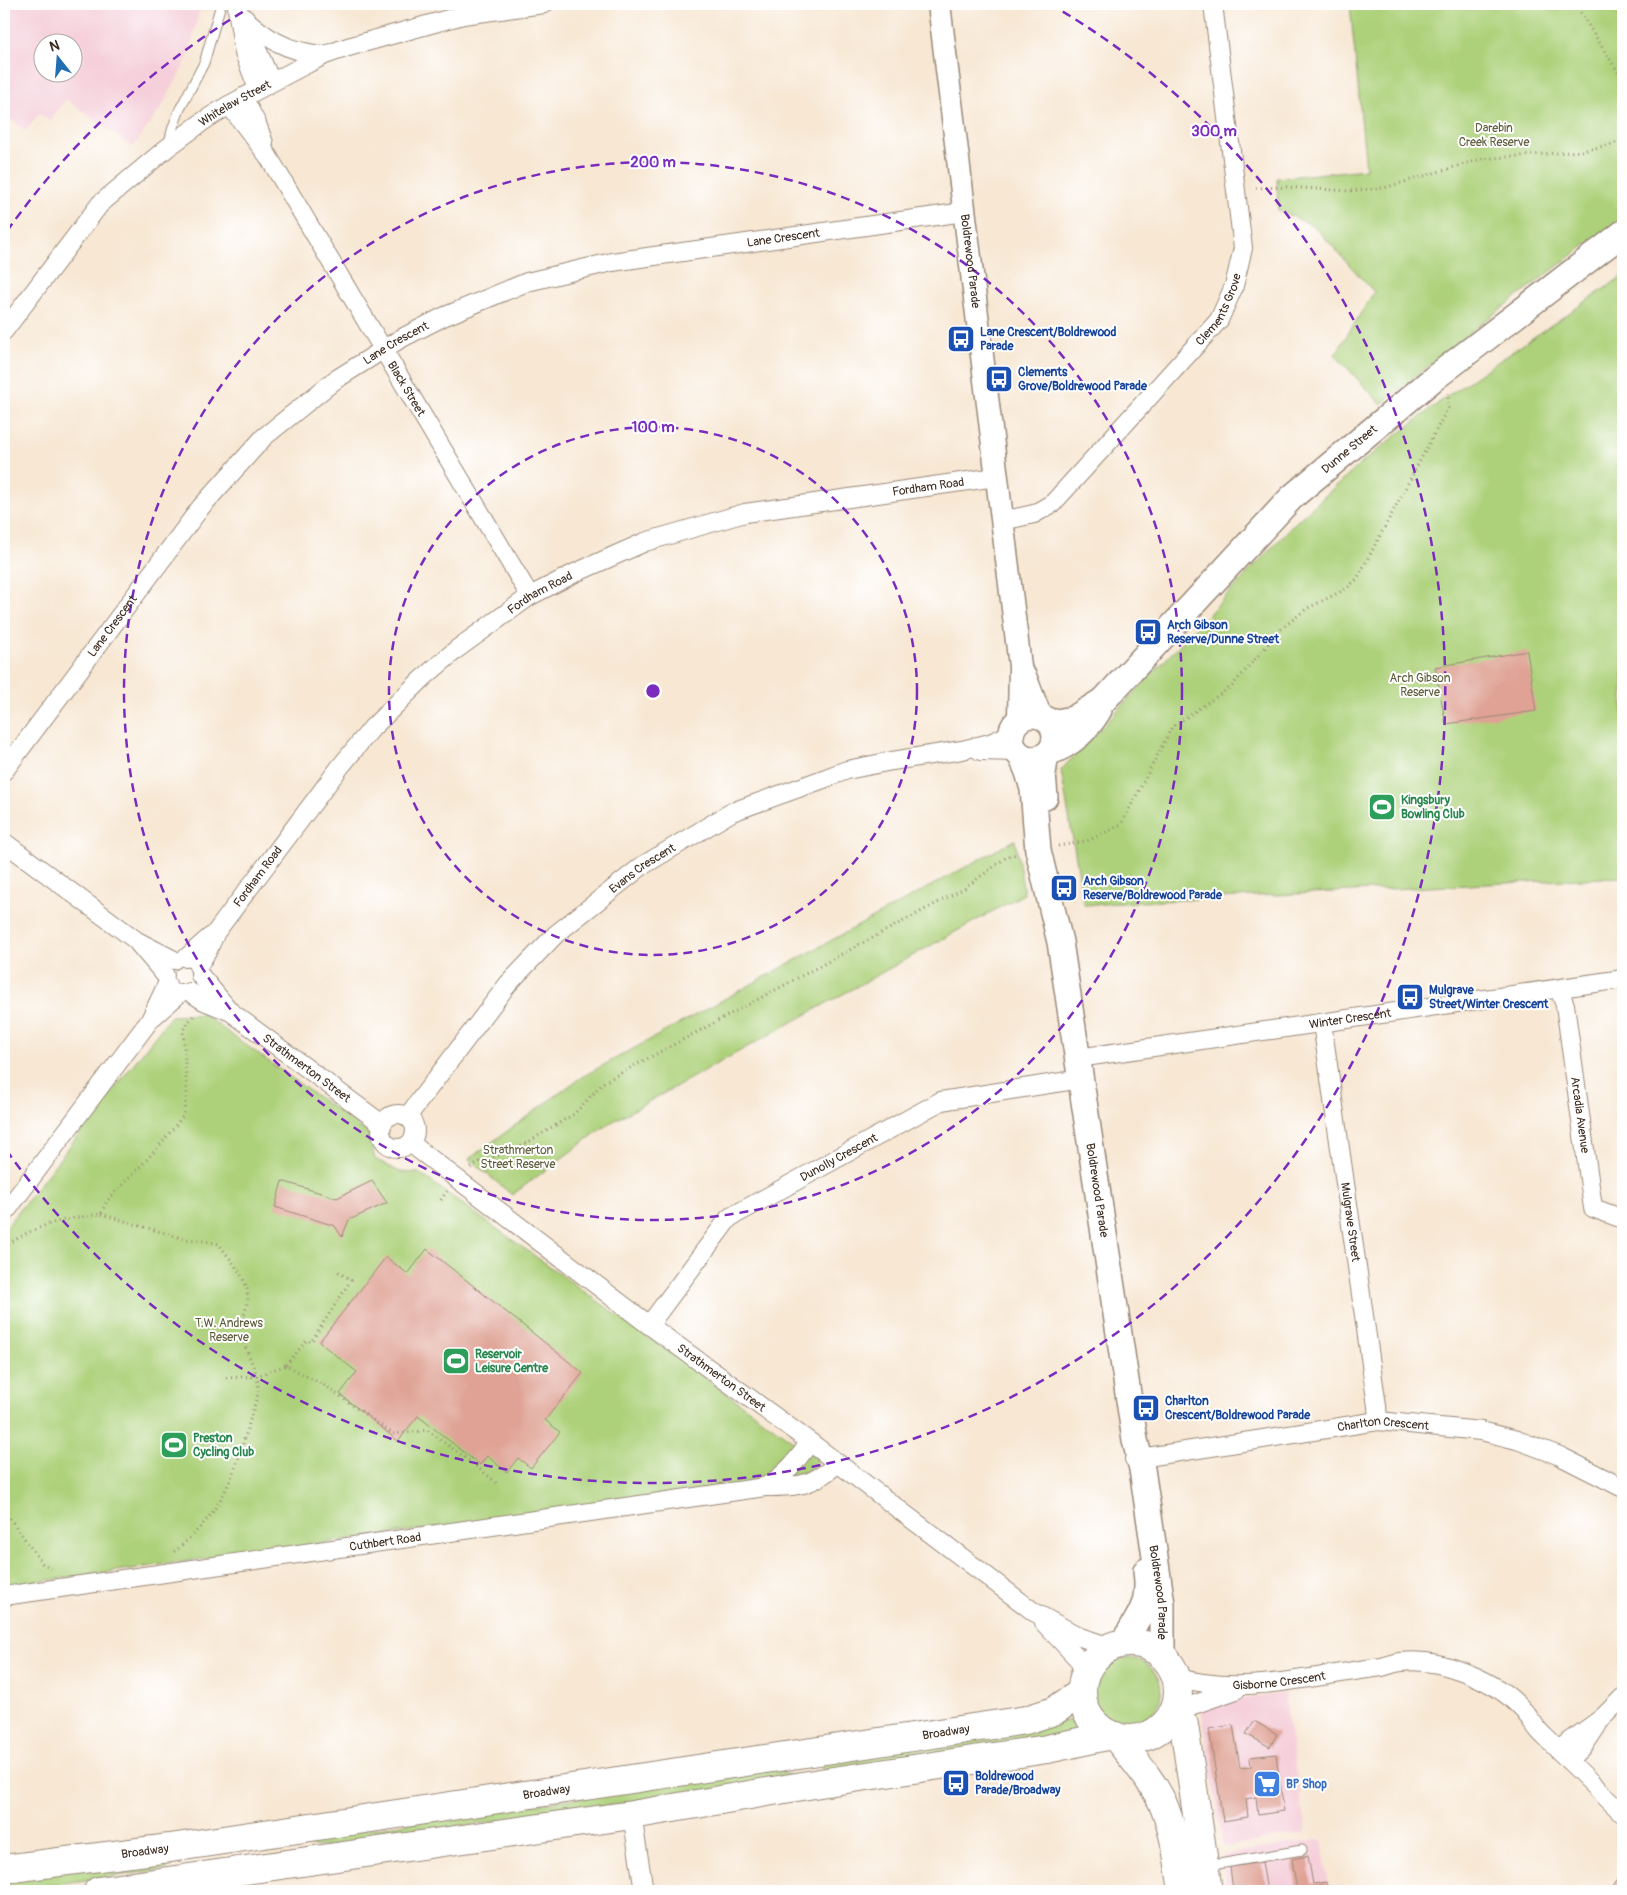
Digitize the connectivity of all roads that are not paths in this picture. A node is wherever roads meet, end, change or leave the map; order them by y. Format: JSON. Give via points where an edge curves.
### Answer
{"nodes":[{"id":1,"x":221,"y":4,"type":"edge"},
{"id":2,"x":544,"y":4,"type":"edge"},
{"id":3,"x":939,"y":4,"type":"edge"},
{"id":4,"x":1214,"y":4,"type":"edge"},
{"id":5,"x":236,"y":8,"type":"edge"},
{"id":6,"x":325,"y":55,"type":"junction"},
{"id":7,"x":250,"y":93,"type":"junction"},
{"id":8,"x":167,"y":148,"type":"junction"},
{"id":9,"x":964,"y":212,"type":"junction"},
{"id":10,"x":1623,"y":233,"type":"edge"},
{"id":11,"x":4,"y":331,"type":"edge"},
{"id":12,"x":382,"y":349,"type":"junction"},
{"id":13,"x":996,"y":477,"type":"junction"},
{"id":14,"x":1002,"y":521,"type":"junction"},
{"id":15,"x":530,"y":596,"type":"junction"},
{"id":16,"x":1105,"y":699,"type":"junction"},
{"id":17,"x":1026,"y":733,"type":"junction"},
{"id":18,"x":1048,"y":754,"type":"junction"},
{"id":19,"x":4,"y":771,"type":"edge"},
{"id":20,"x":4,"y":842,"type":"edge"},
{"id":21,"x":1046,"y":848,"type":"junction"},
{"id":22,"x":185,"y":978,"type":"junction"},
{"id":23,"x":1623,"y":979,"type":"edge"},
{"id":24,"x":1559,"y":989,"type":"junction"},
{"id":25,"x":231,"y":1012,"type":"junction"},
{"id":26,"x":1322,"y":1024,"type":"junction"},
{"id":27,"x":1079,"y":1068,"type":"junction"},
{"id":28,"x":407,"y":1118,"type":"junction"},
{"id":29,"x":382,"y":1124,"type":"junction"},
{"id":30,"x":410,"y":1143,"type":"junction"},
{"id":31,"x":4,"y":1214,"type":"edge"},
{"id":32,"x":1623,"y":1219,"type":"edge"},
{"id":33,"x":649,"y":1325,"type":"junction"},
{"id":34,"x":1378,"y":1421,"type":"junction"},
{"id":35,"x":810,"y":1442,"type":"junction"},
{"id":36,"x":1136,"y":1452,"type":"junction"},
{"id":37,"x":837,"y":1464,"type":"junction"},
{"id":38,"x":765,"y":1487,"type":"junction"},
{"id":39,"x":1623,"y":1488,"type":"edge"},
{"id":40,"x":4,"y":1596,"type":"edge"},
{"id":41,"x":1034,"y":1612,"type":"junction"},
{"id":42,"x":1117,"y":1645,"type":"junction"},
{"id":43,"x":1169,"y":1666,"type":"junction"},
{"id":44,"x":1084,"y":1682,"type":"junction"},
{"id":45,"x":1248,"y":1686,"type":"junction"},
{"id":46,"x":1623,"y":1697,"type":"edge"},
{"id":47,"x":1175,"y":1707,"type":"junction"},
{"id":48,"x":1113,"y":1736,"type":"junction"},
{"id":49,"x":795,"y":1754,"type":"junction"},
{"id":50,"x":1564,"y":1756,"type":"junction"},
{"id":51,"x":820,"y":1784,"type":"junction"},
{"id":52,"x":1623,"y":1814,"type":"edge"},
{"id":53,"x":632,"y":1815,"type":"junction"},
{"id":54,"x":170,"y":1848,"type":"junction"},
{"id":55,"x":1302,"y":1850,"type":"dead end"},
{"id":56,"x":1197,"y":1862,"type":"edge"},
{"id":57,"x":4,"y":1869,"type":"edge"},
{"id":58,"x":187,"y":1878,"type":"junction"},
{"id":59,"x":98,"y":1891,"type":"edge"},
{"id":60,"x":644,"y":1891,"type":"edge"},
{"id":61,"x":1183,"y":1891,"type":"edge"}],
"edges":[{"from":1,"to":8,"type":"lane","via":[[204,63],[173,127]]},
{"from":2,"to":6,"type":"street","name":"Whitelaw Street","via":[[463,15]]},
{"from":3,"to":9,"type":"street","name":"Boldrewood Parade"},
{"from":4,"to":14,"type":"street","name":"Clements Grove","via":[[1243,248],[1234,286],[1220,320],[1053,503],[1034,514]]},
{"from":5,"to":6,"type":"street","name":"Black Street","via":[[267,38],[304,53]]},
{"from":5,"to":7,"type":"street","name":"Black Street","via":[[253,40]]},
{"from":6,"to":7,"type":"street","name":"Whitelaw Street"},
{"from":7,"to":8,"type":"street","name":"Whitelaw Street"},
{"from":7,"to":12,"type":"street","name":"Black Street","via":[[244,126],[268,156]]},
{"from":8,"to":11,"type":"street","name":"Whitelaw Street","via":[[100,204]]},
{"from":9,"to":12,"type":"street","name":"Lane Crescent","via":[[612,262],[527,282],[443,317]]},
{"from":9,"to":13,"type":"street","name":"Boldrewood Parade"},
{"from":10,"to":16,"type":"main road","name":"Dunne Street","via":[[1433,379],[1292,497]]},
{"from":12,"to":15,"type":"street","name":"Black Street"},
{"from":12,"to":19,"type":"street","name":"Lane Crescent","via":[[335,380],[264,437],[207,500]]},
{"from":13,"to":14,"type":"street","name":"Boldrewood Parade"},
{"from":13,"to":15,"type":"street","name":"Fordham Road","via":[[746,513],[645,542],[575,572]]},
{"from":14,"to":17,"type":"street","name":"Boldrewood Parade"},
{"from":15,"to":22,"type":"street","name":"Fordham Road","via":[[457,648],[372,728],[216,932]]},
{"from":16,"to":17,"type":"main road","name":"Dunne Street","via":[[1073,719]]},
{"from":16,"to":18,"type":"main road","name":"Dunne Street","via":[[1082,732],[1069,744]]},
{"from":17,"to":18,"type":"main road","via":[[1034,760]]},
{"from":17,"to":18,"type":"main road","name":"Boldrewood Parade","via":[[1056,737]]},
{"from":17,"to":21,"type":"main road","name":"Boldrewood Parade","via":[[1028,772]]},
{"from":17,"to":28,"type":"street","name":"Evans Crescent","via":[[962,750],[847,770],[738,810],[642,866],[556,934],[508,984]]},
{"from":18,"to":21,"type":"main road","name":"Boldrewood Parade","via":[[1042,773]]},
{"from":20,"to":22,"type":"street","name":"Strathmerton Street"},
{"from":21,"to":27,"type":"main road","name":"Boldrewood Parade"},
{"from":22,"to":25,"type":"street","name":"Strathmerton Street"},
{"from":22,"to":25,"type":"street","name":"Strathmerton Street"},
{"from":22,"to":31,"type":"street","name":"Fordham Road"},
{"from":23,"to":24,"type":"street","name":"Winter Crescent"},
{"from":24,"to":26,"type":"street","name":"Winter Crescent"},
{"from":24,"to":32,"type":"street","name":"Arcadia Avenue","via":[[1565,1005],[1593,1208]]},
{"from":25,"to":29,"type":"street","name":"Strathmerton Street"},
{"from":26,"to":27,"type":"street","name":"Winter Crescent"},
{"from":26,"to":34,"type":"street","name":"Mulgrave Street"},
{"from":27,"to":33,"type":"street","name":"Dunolly Crescent","via":[[941,1101],[729,1218]]},
{"from":27,"to":36,"type":"main road","name":"Boldrewood Parade"},
{"from":28,"to":29,"type":"street","via":[[396,1115]]},
{"from":28,"to":30,"type":"street","via":[[415,1132]]},
{"from":29,"to":30,"type":"street","via":[[381,1135],[386,1144],[401,1148]]},
{"from":30,"to":33,"type":"street","name":"Strathmerton Street"},
{"from":33,"to":35,"type":"street","name":"Strathmerton Street"},
{"from":34,"to":36,"type":"street","name":"Charlton Crescent"},
{"from":34,"to":39,"type":"street","name":"Charlton Crescent","via":[[1480,1431],[1517,1440],[1560,1456]]},
{"from":35,"to":37,"type":"street","name":"Strathmerton Street"},
{"from":35,"to":38,"type":"street","name":"Cuthbert Road","via":[[792,1467]]},
{"from":36,"to":42,"type":"main road","name":"Boldrewood Parade","via":[[1133,1468],[1148,1581],[1144,1608]]},
{"from":36,"to":43,"type":"main road","name":"Boldrewood Parade","via":[[1162,1604]]},
{"from":37,"to":38,"type":"street","name":"Cuthbert Road","via":[[825,1474],[795,1487]]},
{"from":37,"to":41,"type":"street","name":"Strathmerton Street"},
{"from":38,"to":40,"type":"street","name":"Cuthbert Road"},
{"from":41,"to":42,"type":"street","name":"Strathmerton Street","via":[[1080,1637]]},
{"from":41,"to":44,"type":"street","name":"Strathmerton Street","via":[[1078,1659]]},
{"from":42,"to":43,"type":"main road","via":[[1143,1645]]},
{"from":42,"to":44,"type":"main road","via":[[1096,1658]]},
{"from":43,"to":45,"type":"street","name":"Gisborne Crescent","via":[[1196,1683]]},
{"from":43,"to":47,"type":"main road","via":[[1178,1687]]},
{"from":44,"to":48,"type":"main road","via":[[1083,1701],[1090,1718]]},
{"from":44,"to":49,"type":"main road","name":"Broadway","via":[[1054,1711],[1026,1720]]},
{"from":45,"to":47,"type":"street","via":[[1193,1705]]},
{"from":45,"to":50,"type":"street","name":"Gisborne Crescent","via":[[1399,1662],[1413,1661],[1453,1668],[1498,1688],[1522,1708],[1539,1732]]},
{"from":46,"to":50,"type":"street"},
{"from":47,"to":48,"type":"main road","via":[[1163,1725],[1146,1736],[1125,1739]]},
{"from":47,"to":56,"type":"main road","via":[[1184,1725]]},
{"from":48,"to":51,"type":"main road"},
{"from":48,"to":56,"type":"main road","via":[[1141,1769]]},
{"from":49,"to":51,"type":"main road"},
{"from":49,"to":54,"type":"main road","name":"Broadway"},
{"from":50,"to":52,"type":"street","name":"Gisborne Crescent"},
{"from":51,"to":53,"type":"main road"},
{"from":53,"to":58,"type":"main road"},
{"from":53,"to":60,"type":"street"},
{"from":54,"to":57,"type":"main road","name":"Broadway"},
{"from":54,"to":58,"type":"main road"},
{"from":55,"to":56,"type":"lane"},
{"from":56,"to":61,"type":"main road"},
{"from":58,"to":59,"type":"main road"}]}
